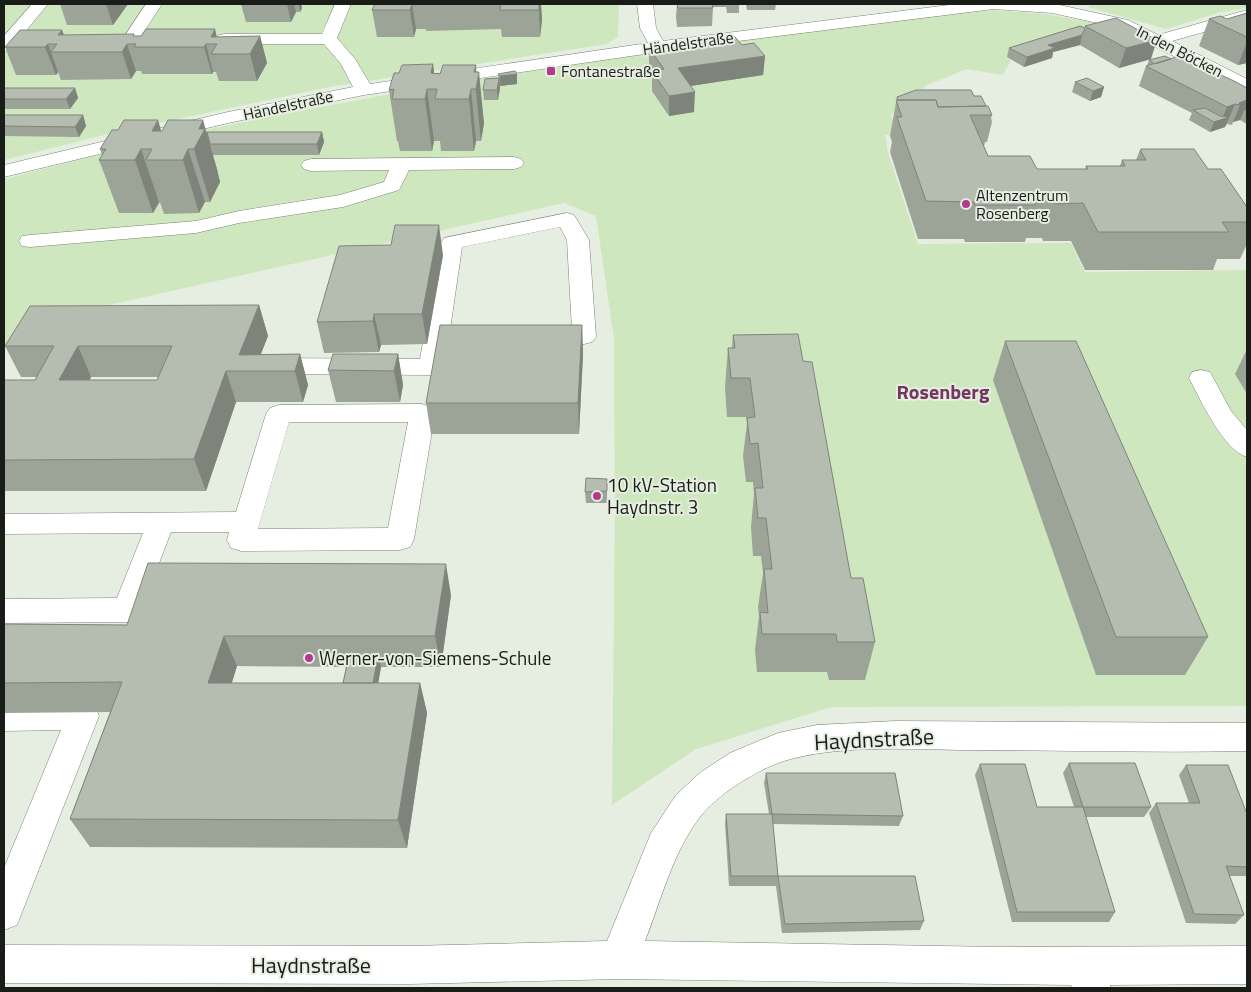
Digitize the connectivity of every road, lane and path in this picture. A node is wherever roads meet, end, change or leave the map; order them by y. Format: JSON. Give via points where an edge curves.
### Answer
{"nodes":[{"id":1,"x":40,"y":4,"type":"edge"},
{"id":2,"x":154,"y":4,"type":"edge"},
{"id":3,"x":343,"y":4,"type":"edge"},
{"id":4,"x":645,"y":4,"type":"edge"},
{"id":5,"x":1052,"y":8,"type":"joint"},
{"id":6,"x":1247,"y":15,"type":"edge"},
{"id":7,"x":328,"y":39,"type":"junction"},
{"id":8,"x":28,"y":40,"type":"edge"},
{"id":9,"x":150,"y":40,"type":"edge"},
{"id":10,"x":209,"y":40,"type":"edge"},
{"id":11,"x":1158,"y":40,"type":"junction"},
{"id":12,"x":6,"y":43,"type":"edge"},
{"id":13,"x":658,"y":46,"type":"junction"},
{"id":14,"x":1247,"y":86,"type":"edge"},
{"id":15,"x":364,"y":90,"type":"junction"},
{"id":16,"x":514,"y":163,"type":"dead end"},
{"id":17,"x":311,"y":165,"type":"dead end"},
{"id":18,"x":401,"y":165,"type":"junction"},
{"id":19,"x":4,"y":171,"type":"edge"},
{"id":20,"x":30,"y":241,"type":"dead end"},
{"id":21,"x":437,"y":337,"type":"junction"},
{"id":22,"x":257,"y":366,"type":"edge"},
{"id":23,"x":1201,"y":378,"type":"dead end"},
{"id":24,"x":1247,"y":448,"type":"edge"},
{"id":25,"x":162,"y":522,"type":"junction"},
{"id":26,"x":246,"y":522,"type":"junction"},
{"id":27,"x":4,"y":524,"type":"edge"},
{"id":28,"x":4,"y":611,"type":"edge"},
{"id":29,"x":4,"y":717,"type":"edge"},
{"id":30,"x":1247,"y":737,"type":"edge"},
{"id":31,"x":14,"y":858,"type":"edge"},
{"id":32,"x":4,"y":912,"type":"edge"},
{"id":33,"x":619,"y":960,"type":"junction"},
{"id":34,"x":4,"y":964,"type":"edge"},
{"id":35,"x":1247,"y":965,"type":"edge"},
{"id":36,"x":1088,"y":977,"type":"edge"}],
"edges":[{"from":1,"to":12,"type":"street"},
{"from":2,"to":9,"type":"street","via":[[122,40]]},
{"from":3,"to":7,"type":"street"},
{"from":4,"to":13,"type":"street","via":[[648,28]]},
{"from":5,"to":11,"type":"street","name":"In den Böcken","via":[[1122,23]]},
{"from":5,"to":13,"type":"street","name":"Händelstraße","via":[[994,4],[958,7]]},
{"from":6,"to":11,"type":"street"},
{"from":7,"to":10,"type":"street"},
{"from":7,"to":15,"type":"street","via":[[338,47]]},
{"from":8,"to":12,"type":"street"},
{"from":11,"to":14,"type":"street","name":"In den Böcken"},
{"from":13,"to":15,"type":"street","name":"Händelstraße"},
{"from":15,"to":19,"type":"street","name":"Händelstraße","via":[[168,131]]},
{"from":16,"to":18,"type":"street"},
{"from":17,"to":18,"type":"street"},
{"from":18,"to":20,"type":"street","via":[[392,186],[343,201],[196,227]]},
{"from":21,"to":21,"type":"street","via":[[452,243],[567,219],[578,240],[584,337]]},
{"from":21,"to":22,"type":"street","via":[[431,367]]},
{"from":23,"to":24,"type":"street","via":[[1220,415]]},
{"from":25,"to":26,"type":"street"},
{"from":25,"to":27,"type":"street"},
{"from":25,"to":28,"type":"street","via":[[127,610],[59,623]]},
{"from":26,"to":26,"type":"street","via":[[279,414],[422,413],[400,539],[241,540]]},
{"from":29,"to":31,"type":"street","via":[[83,716]]},
{"from":30,"to":33,"type":"street","name":"Haydnstraße","via":[[896,735],[817,738],[778,748],[720,778],[688,806],[664,846]]},
{"from":31,"to":32,"type":"street"},
{"from":33,"to":34,"type":"street","name":"Haydnstraße","via":[[409,966]]},
{"from":33,"to":36,"type":"street","name":"Haydnstraße","via":[[1000,966]]},
{"from":35,"to":36,"type":"street","name":"Haydnstraße"}]}
